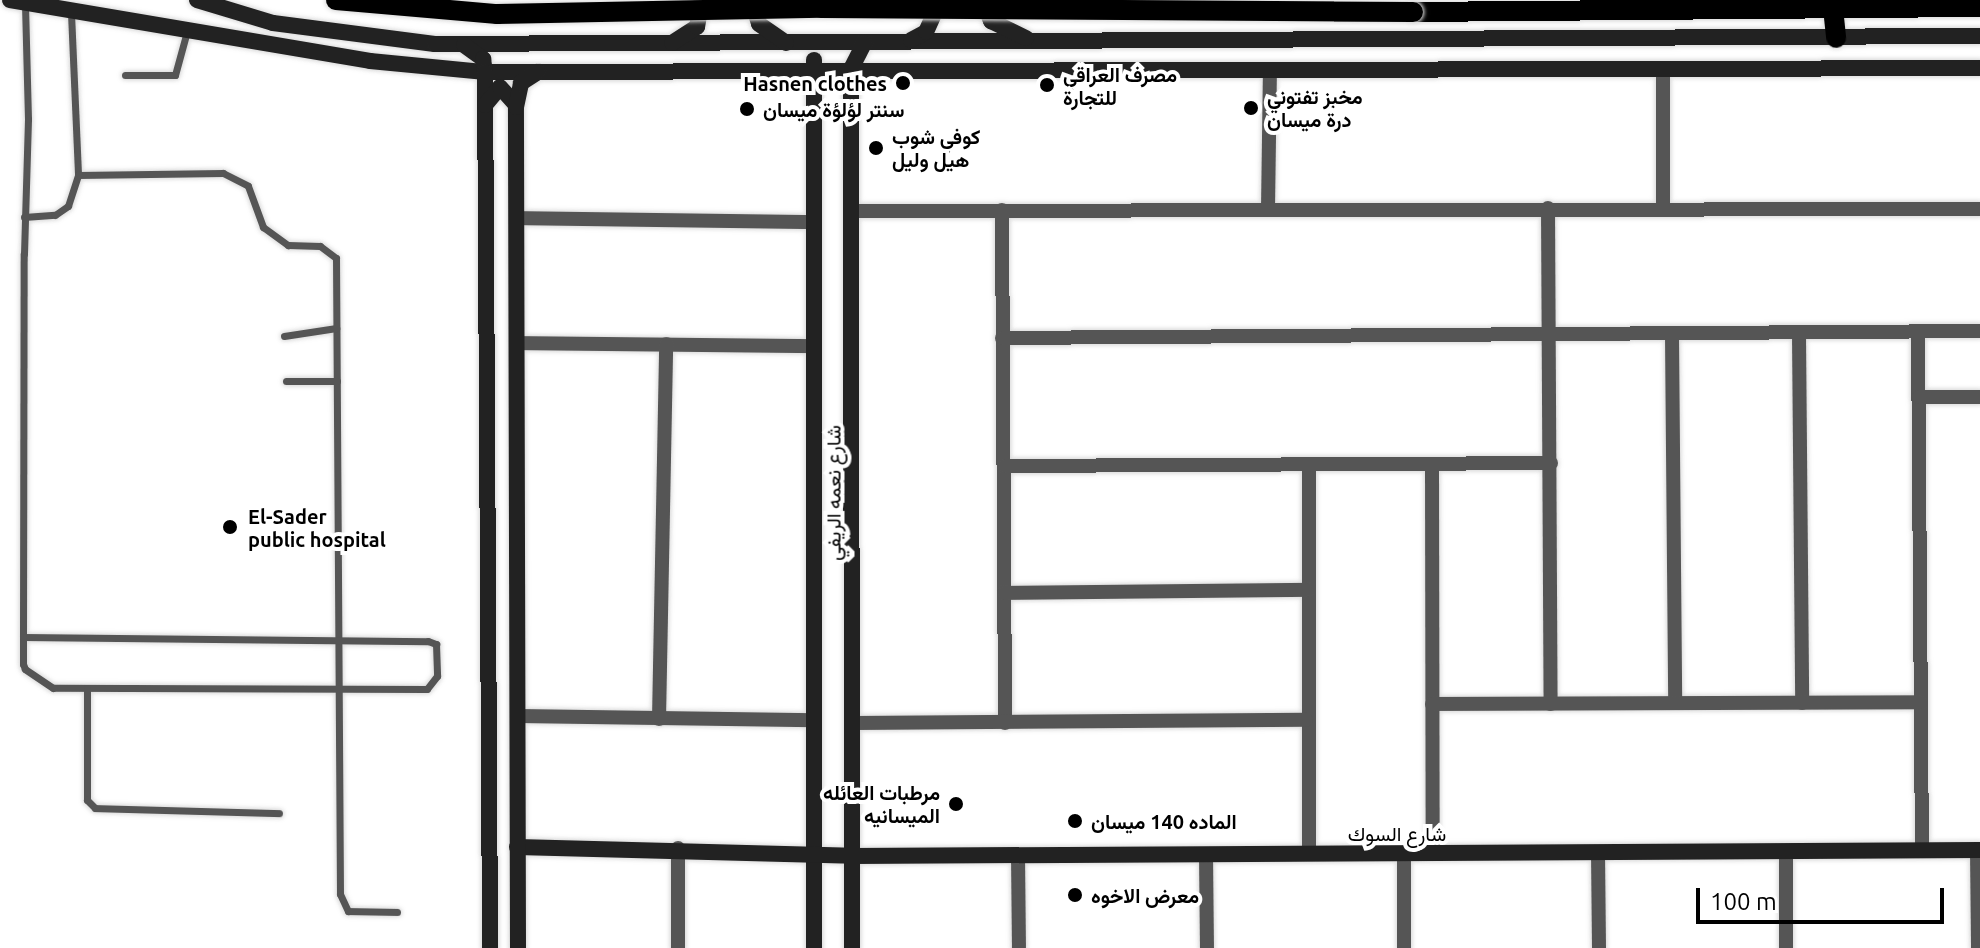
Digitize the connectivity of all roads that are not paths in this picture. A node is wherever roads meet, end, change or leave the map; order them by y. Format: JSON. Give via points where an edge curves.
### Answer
{"nodes":[{"id":1,"x":197,"y":0,"type":"edge"},
{"id":2,"x":336,"y":0,"type":"edge"},
{"id":3,"x":702,"y":0,"type":"edge"},
{"id":4,"x":751,"y":0,"type":"edge"},
{"id":5,"x":940,"y":0,"type":"edge"},
{"id":6,"x":983,"y":0,"type":"edge"},
{"id":7,"x":17,"y":2,"type":"edge"},
{"id":8,"x":1980,"y":7,"type":"edge"},
{"id":9,"x":1833,"y":8,"type":"junction"},
{"id":10,"x":71,"y":13,"type":"junction"},
{"id":11,"x":187,"y":31,"type":"junction"},
{"id":12,"x":1980,"y":36,"type":"edge"},
{"id":13,"x":1836,"y":38,"type":"junction"},
{"id":14,"x":1585,"y":41,"type":"junction"},
{"id":15,"x":905,"y":42,"type":"junction"},
{"id":16,"x":1053,"y":42,"type":"junction"},
{"id":17,"x":864,"y":43,"type":"junction"},
{"id":18,"x":454,"y":44,"type":"junction"},
{"id":19,"x":613,"y":45,"type":"junction"},
{"id":20,"x":663,"y":45,"type":"junction"},
{"id":21,"x":803,"y":45,"type":"junction"},
{"id":22,"x":815,"y":68,"type":"junction"},
{"id":23,"x":1980,"y":68,"type":"edge"},
{"id":24,"x":616,"y":69,"type":"junction"},
{"id":25,"x":851,"y":69,"type":"junction"},
{"id":26,"x":1270,"y":69,"type":"junction"},
{"id":27,"x":1585,"y":69,"type":"junction"},
{"id":28,"x":1663,"y":69,"type":"junction"},
{"id":29,"x":485,"y":72,"type":"junction"},
{"id":30,"x":539,"y":72,"type":"junction"},
{"id":31,"x":125,"y":75,"type":"dead end"},
{"id":32,"x":516,"y":107,"type":"junction"},
{"id":33,"x":484,"y":110,"type":"junction"},
{"id":34,"x":78,"y":175,"type":"junction"},
{"id":35,"x":1663,"y":207,"type":"junction"},
{"id":36,"x":1548,"y":208,"type":"junction"},
{"id":37,"x":1268,"y":209,"type":"junction"},
{"id":38,"x":1980,"y":209,"type":"edge"},
{"id":39,"x":1002,"y":210,"type":"junction"},
{"id":40,"x":851,"y":211,"type":"junction"},
{"id":41,"x":24,"y":217,"type":"junction"},
{"id":42,"x":516,"y":218,"type":"junction"},
{"id":43,"x":815,"y":222,"type":"junction"},
{"id":44,"x":336,"y":328,"type":"junction"},
{"id":45,"x":1980,"y":331,"type":"edge"},
{"id":46,"x":1918,"y":334,"type":"junction"},
{"id":47,"x":1672,"y":335,"type":"junction"},
{"id":48,"x":1799,"y":335,"type":"junction"},
{"id":49,"x":284,"y":336,"type":"dead end"},
{"id":50,"x":1548,"y":336,"type":"junction"},
{"id":51,"x":1002,"y":338,"type":"junction"},
{"id":52,"x":516,"y":343,"type":"junction"},
{"id":53,"x":666,"y":344,"type":"junction"},
{"id":54,"x":815,"y":346,"type":"junction"},
{"id":55,"x":286,"y":381,"type":"dead end"},
{"id":56,"x":337,"y":381,"type":"junction"},
{"id":57,"x":1919,"y":397,"type":"junction"},
{"id":58,"x":1980,"y":397,"type":"edge"},
{"id":59,"x":1551,"y":463,"type":"junction"},
{"id":60,"x":1432,"y":464,"type":"junction"},
{"id":61,"x":1309,"y":465,"type":"junction"},
{"id":62,"x":1005,"y":466,"type":"junction"},
{"id":63,"x":1307,"y":590,"type":"junction"},
{"id":64,"x":1004,"y":593,"type":"junction"},
{"id":65,"x":23,"y":637,"type":"junction"},
{"id":66,"x":341,"y":639,"type":"junction"},
{"id":67,"x":518,"y":670,"type":"junction"},
{"id":68,"x":489,"y":671,"type":"junction"},
{"id":69,"x":87,"y":688,"type":"junction"},
{"id":70,"x":341,"y":691,"type":"junction"},
{"id":71,"x":1921,"y":702,"type":"junction"},
{"id":72,"x":1675,"y":703,"type":"junction"},
{"id":73,"x":1802,"y":703,"type":"junction"},
{"id":74,"x":1432,"y":704,"type":"junction"},
{"id":75,"x":1551,"y":704,"type":"junction"},
{"id":76,"x":518,"y":716,"type":"junction"},
{"id":77,"x":659,"y":719,"type":"junction"},
{"id":78,"x":815,"y":720,"type":"junction"},
{"id":79,"x":1306,"y":720,"type":"junction"},
{"id":80,"x":854,"y":723,"type":"junction"},
{"id":81,"x":1005,"y":723,"type":"junction"},
{"id":82,"x":279,"y":813,"type":"dead end"},
{"id":83,"x":517,"y":847,"type":"junction"},
{"id":84,"x":678,"y":848,"type":"junction"},
{"id":85,"x":1979,"y":850,"type":"edge"},
{"id":86,"x":1786,"y":851,"type":"junction"},
{"id":87,"x":1922,"y":851,"type":"junction"},
{"id":88,"x":1598,"y":852,"type":"junction"},
{"id":89,"x":1404,"y":853,"type":"junction"},
{"id":90,"x":1433,"y":853,"type":"junction"},
{"id":91,"x":1206,"y":854,"type":"junction"},
{"id":92,"x":1309,"y":854,"type":"junction"},
{"id":93,"x":815,"y":855,"type":"junction"},
{"id":94,"x":1018,"y":855,"type":"junction"},
{"id":95,"x":852,"y":856,"type":"junction"},
{"id":96,"x":397,"y":912,"type":"dead end"},
{"id":97,"x":490,"y":948,"type":"edge"},
{"id":98,"x":518,"y":948,"type":"edge"},
{"id":99,"x":678,"y":948,"type":"edge"},
{"id":100,"x":814,"y":948,"type":"edge"},
{"id":101,"x":852,"y":948,"type":"edge"},
{"id":102,"x":1019,"y":948,"type":"edge"},
{"id":103,"x":1207,"y":948,"type":"edge"},
{"id":104,"x":1404,"y":948,"type":"edge"},
{"id":105,"x":1599,"y":948,"type":"edge"},
{"id":106,"x":1786,"y":948,"type":"edge"},
{"id":107,"x":1978,"y":948,"type":"edge"}],
"edges":[{"from":1,"to":18,"type":"street","via":[[273,23]]},
{"from":2,"to":9,"type":"main road","bridge":true,"via":[[497,14],[821,8]]},
{"from":3,"to":20,"type":"street","via":[[697,27]]},
{"from":4,"to":21,"type":"street","via":[[767,33]]},
{"from":5,"to":15,"type":"street","via":[[926,32]]},
{"from":6,"to":16,"type":"street","via":[[999,27]]},
{"from":7,"to":10,"type":"street"},
{"from":7,"to":41,"type":"lane"},
{"from":8,"to":9,"type":"main road"},
{"from":9,"to":13,"type":"main road"},
{"from":10,"to":11,"type":"street"},
{"from":10,"to":34,"type":"lane"},
{"from":11,"to":29,"type":"street"},
{"from":11,"to":31,"type":"lane","via":[[185,58],[175,75]]},
{"from":12,"to":13,"type":"street"},
{"from":13,"to":14,"type":"street"},
{"from":14,"to":16,"type":"street"},
{"from":14,"to":27,"type":"street"},
{"from":15,"to":16,"type":"street"},
{"from":15,"to":17,"type":"street"},
{"from":17,"to":21,"type":"street"},
{"from":17,"to":25,"type":"street","name":"شارع نعمه الريفي"},
{"from":18,"to":19,"type":"street"},
{"from":18,"to":29,"type":"street","via":[[483,59]]},
{"from":19,"to":20,"type":"street"},
{"from":19,"to":24,"type":"street"},
{"from":20,"to":21,"type":"street"},
{"from":21,"to":22,"type":"street","name":"شارع نعمه الريفي"},
{"from":22,"to":24,"type":"street"},
{"from":22,"to":25,"type":"street"},
{"from":22,"to":43,"type":"street","name":"شارع نعمه الريفي"},
{"from":23,"to":28,"type":"street"},
{"from":24,"to":30,"type":"street"},
{"from":25,"to":26,"type":"street"},
{"from":25,"to":40,"type":"street","name":"شارع نعمه الريفي"},
{"from":26,"to":27,"type":"street"},
{"from":26,"to":37,"type":"street"},
{"from":27,"to":28,"type":"street"},
{"from":28,"to":35,"type":"street"},
{"from":29,"to":30,"type":"street"},
{"from":29,"to":33,"type":"street"},
{"from":30,"to":32,"type":"street","via":[[521,83]]},
{"from":32,"to":33,"type":"street","via":[[511,92],[500,87]]},
{"from":32,"to":42,"type":"street"},
{"from":33,"to":68,"type":"street"},
{"from":34,"to":41,"type":"lane","via":[[68,206],[55,215]]},
{"from":34,"to":44,"type":"lane","via":[[239,178],[263,227],[288,245],[320,246],[336,258]]},
{"from":35,"to":36,"type":"street"},
{"from":35,"to":38,"type":"street"},
{"from":36,"to":37,"type":"street"},
{"from":36,"to":50,"type":"street"},
{"from":37,"to":39,"type":"street"},
{"from":39,"to":40,"type":"street"},
{"from":39,"to":51,"type":"street"},
{"from":40,"to":80,"type":"street","name":"شارع نعمه الريفي"},
{"from":41,"to":65,"type":"lane"},
{"from":42,"to":43,"type":"street"},
{"from":42,"to":52,"type":"street"},
{"from":43,"to":54,"type":"street","name":"شارع نعمه الريفي"},
{"from":44,"to":49,"type":"lane"},
{"from":44,"to":56,"type":"lane"},
{"from":45,"to":46,"type":"street"},
{"from":46,"to":48,"type":"street"},
{"from":46,"to":57,"type":"street"},
{"from":47,"to":48,"type":"street"},
{"from":47,"to":50,"type":"street"},
{"from":47,"to":72,"type":"street"},
{"from":48,"to":73,"type":"street"},
{"from":50,"to":51,"type":"street"},
{"from":50,"to":59,"type":"street"},
{"from":51,"to":62,"type":"street"},
{"from":52,"to":53,"type":"street"},
{"from":52,"to":67,"type":"street"},
{"from":53,"to":54,"type":"street"},
{"from":53,"to":77,"type":"street"},
{"from":54,"to":78,"type":"street","name":"شارع نعمه الريفي"},
{"from":55,"to":56,"type":"lane"},
{"from":56,"to":66,"type":"lane"},
{"from":57,"to":58,"type":"street"},
{"from":57,"to":71,"type":"street"},
{"from":59,"to":60,"type":"street"},
{"from":59,"to":75,"type":"street"},
{"from":60,"to":61,"type":"street"},
{"from":60,"to":74,"type":"street"},
{"from":61,"to":62,"type":"street"},
{"from":61,"to":63,"type":"street"},
{"from":62,"to":64,"type":"street"},
{"from":63,"to":64,"type":"street"},
{"from":63,"to":79,"type":"street"},
{"from":64,"to":81,"type":"street"},
{"from":65,"to":66,"type":"lane"},
{"from":65,"to":69,"type":"lane","via":[[32,679],[53,688]]},
{"from":66,"to":70,"type":"lane"},
{"from":66,"to":70,"type":"lane","via":[[428,641],[437,652],[437,676],[427,689]]},
{"from":67,"to":68,"type":"street"},
{"from":67,"to":76,"type":"street"},
{"from":68,"to":97,"type":"street"},
{"from":69,"to":70,"type":"lane"},
{"from":69,"to":82,"type":"lane","via":[[87,800],[95,808]]},
{"from":70,"to":96,"type":"lane","via":[[340,894],[348,911]]},
{"from":71,"to":73,"type":"street"},
{"from":71,"to":87,"type":"street"},
{"from":72,"to":73,"type":"street"},
{"from":72,"to":75,"type":"street"},
{"from":74,"to":75,"type":"street"},
{"from":74,"to":90,"type":"street"},
{"from":76,"to":77,"type":"street"},
{"from":76,"to":83,"type":"street"},
{"from":77,"to":78,"type":"street"},
{"from":78,"to":93,"type":"street","name":"شارع نعمه الريفي"},
{"from":79,"to":81,"type":"street"},
{"from":79,"to":92,"type":"street"},
{"from":80,"to":81,"type":"street"},
{"from":80,"to":95,"type":"street","name":"شارع نعمه الريفي"},
{"from":83,"to":84,"type":"street","name":"شارع السوك"},
{"from":83,"to":98,"type":"street"},
{"from":84,"to":93,"type":"street","name":"شارع السوك"},
{"from":84,"to":99,"type":"street"},
{"from":85,"to":87,"type":"street","name":"شارع السوك"},
{"from":85,"to":107,"type":"street"},
{"from":86,"to":87,"type":"street","name":"شارع السوك"},
{"from":86,"to":88,"type":"street","name":"شارع السوك"},
{"from":86,"to":106,"type":"street"},
{"from":88,"to":90,"type":"street","name":"شارع السوك"},
{"from":88,"to":105,"type":"street"},
{"from":89,"to":90,"type":"street","name":"شارع السوك"},
{"from":89,"to":92,"type":"street","name":"شارع السوك"},
{"from":89,"to":104,"type":"street"},
{"from":91,"to":92,"type":"street","name":"شارع السوك"},
{"from":91,"to":94,"type":"street","name":"شارع السوك"},
{"from":91,"to":103,"type":"street"},
{"from":93,"to":95,"type":"street","name":"شارع السوك"},
{"from":93,"to":100,"type":"street","name":"شارع نعمه الريفي"},
{"from":94,"to":95,"type":"street","name":"شارع السوك"},
{"from":94,"to":102,"type":"street"},
{"from":95,"to":101,"type":"street","name":"شارع نعمه الريفي"}]}
